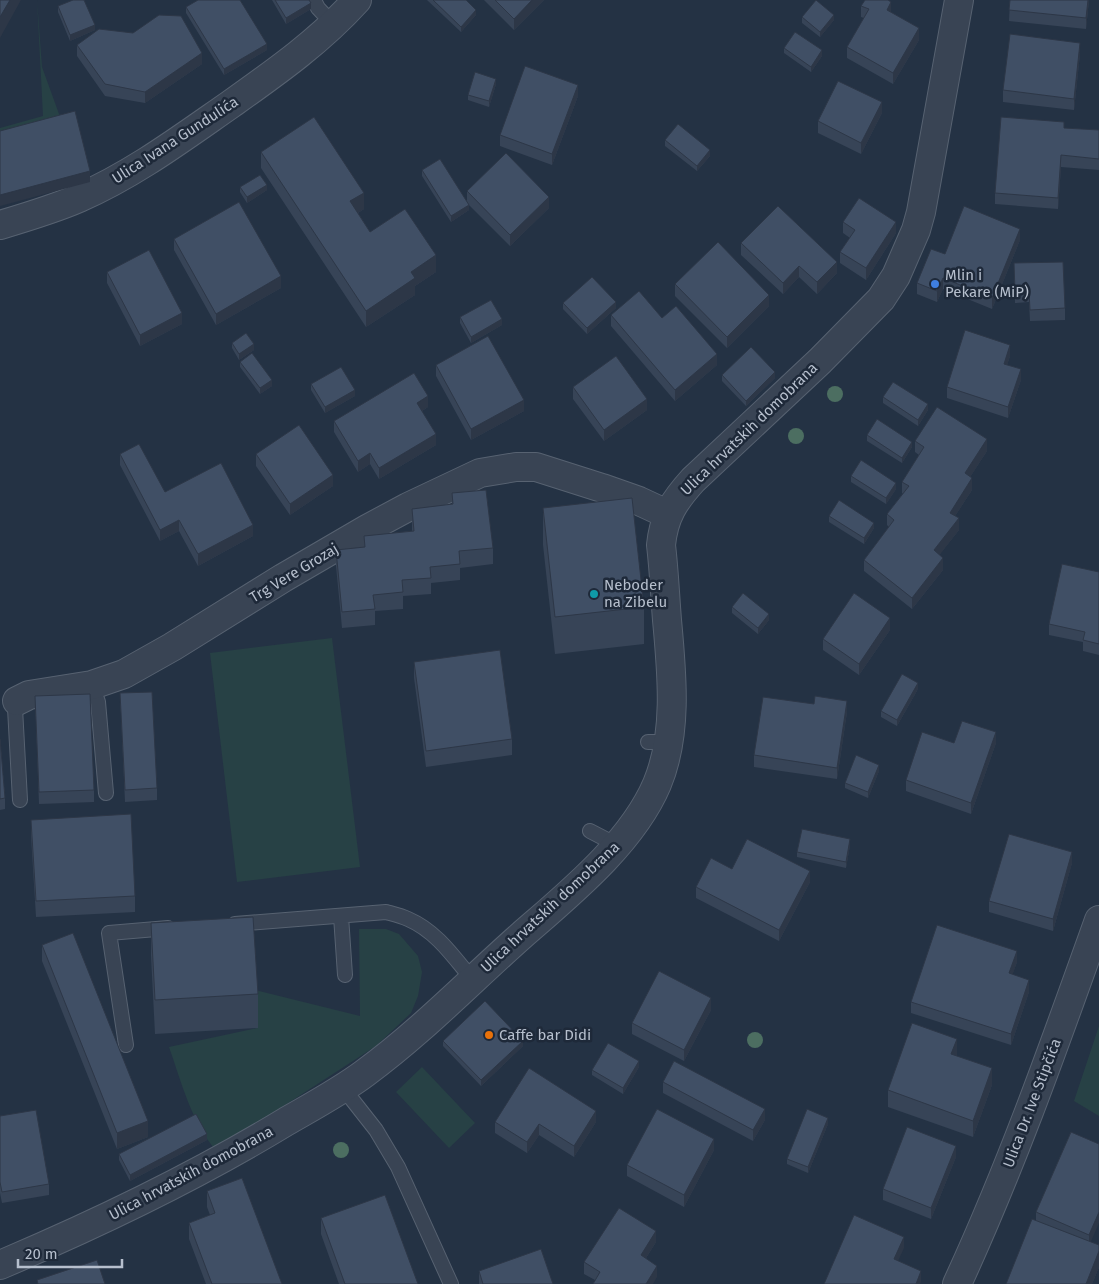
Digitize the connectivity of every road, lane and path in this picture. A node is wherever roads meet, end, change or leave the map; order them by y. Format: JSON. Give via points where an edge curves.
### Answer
{"nodes":[{"id":1,"x":314,"y":0,"type":"edge"},
{"id":2,"x":357,"y":0,"type":"edge"},
{"id":3,"x":959,"y":0,"type":"edge"},
{"id":4,"x":334,"y":25,"type":"junction"},
{"id":5,"x":0,"y":225,"type":"edge"},
{"id":6,"x":667,"y":514,"type":"junction"},
{"id":7,"x":92,"y":685,"type":"junction"},
{"id":8,"x":17,"y":701,"type":"joint"},
{"id":9,"x":106,"y":793,"type":"dead end"},
{"id":10,"x":20,"y":800,"type":"dead end"},
{"id":11,"x":590,"y":831,"type":"dead end"},
{"id":12,"x":617,"y":845,"type":"junction"},
{"id":13,"x":341,"y":916,"type":"junction"},
{"id":14,"x":1099,"y":920,"type":"edge"},
{"id":15,"x":225,"y":924,"type":"edge"},
{"id":16,"x":177,"y":928,"type":"edge"},
{"id":17,"x":345,"y":975,"type":"dead end"},
{"id":18,"x":472,"y":979,"type":"junction"},
{"id":19,"x":126,"y":1045,"type":"dead end"},
{"id":20,"x":343,"y":1088,"type":"junction"},
{"id":21,"x":0,"y":1265,"type":"edge"},
{"id":22,"x":451,"y":1284,"type":"edge"},
{"id":23,"x":957,"y":1284,"type":"edge"}],
"edges":[{"from":1,"to":4,"type":"lane"},
{"from":2,"to":4,"type":"street","name":"Ulica Ivana Gundulića"},
{"from":3,"to":6,"type":"street","name":"Ulica hrvatskih domobrana","via":[[922,212],[891,283],[873,307],[820,362],[693,480]]},
{"from":4,"to":5,"type":"street","name":"Ulica Ivana Gundulića","via":[[298,56],[162,152],[112,182],[52,209]]},
{"from":6,"to":7,"type":"street","name":"Trg Vere Grozaj","via":[[612,491],[544,469],[516,467],[480,473],[367,529],[124,674]]},
{"from":6,"to":12,"type":"street","name":"Ulica hrvatskih domobrana","via":[[661,545],[671,681],[658,742],[666,758],[645,806]]},
{"from":7,"to":8,"type":"street","name":"Trg Vere Grozaj","via":[[29,694]]},
{"from":7,"to":9,"type":"lane","via":[[98,702]]},
{"from":8,"to":10,"type":"lane","name":"Trg Vere Grozaj"},
{"from":11,"to":12,"type":"lane"},
{"from":12,"to":18,"type":"street","name":"Ulica hrvatskih domobrana"},
{"from":13,"to":15,"type":"lane"},
{"from":13,"to":17,"type":"lane"},
{"from":13,"to":18,"type":"lane","via":[[386,912],[408,918],[440,940]]},
{"from":14,"to":23,"type":"street","name":"Ulica Dr. Ive Stipčića","via":[[1035,1100]]},
{"from":16,"to":19,"type":"lane","via":[[109,933]]},
{"from":18,"to":20,"type":"street","name":"Ulica hrvatskih domobrana","via":[[414,1033]]},
{"from":20,"to":21,"type":"street","name":"Ulica hrvatskih domobrana","via":[[231,1156],[62,1239]]},
{"from":20,"to":22,"type":"lane","via":[[376,1130],[398,1167]]}]}
